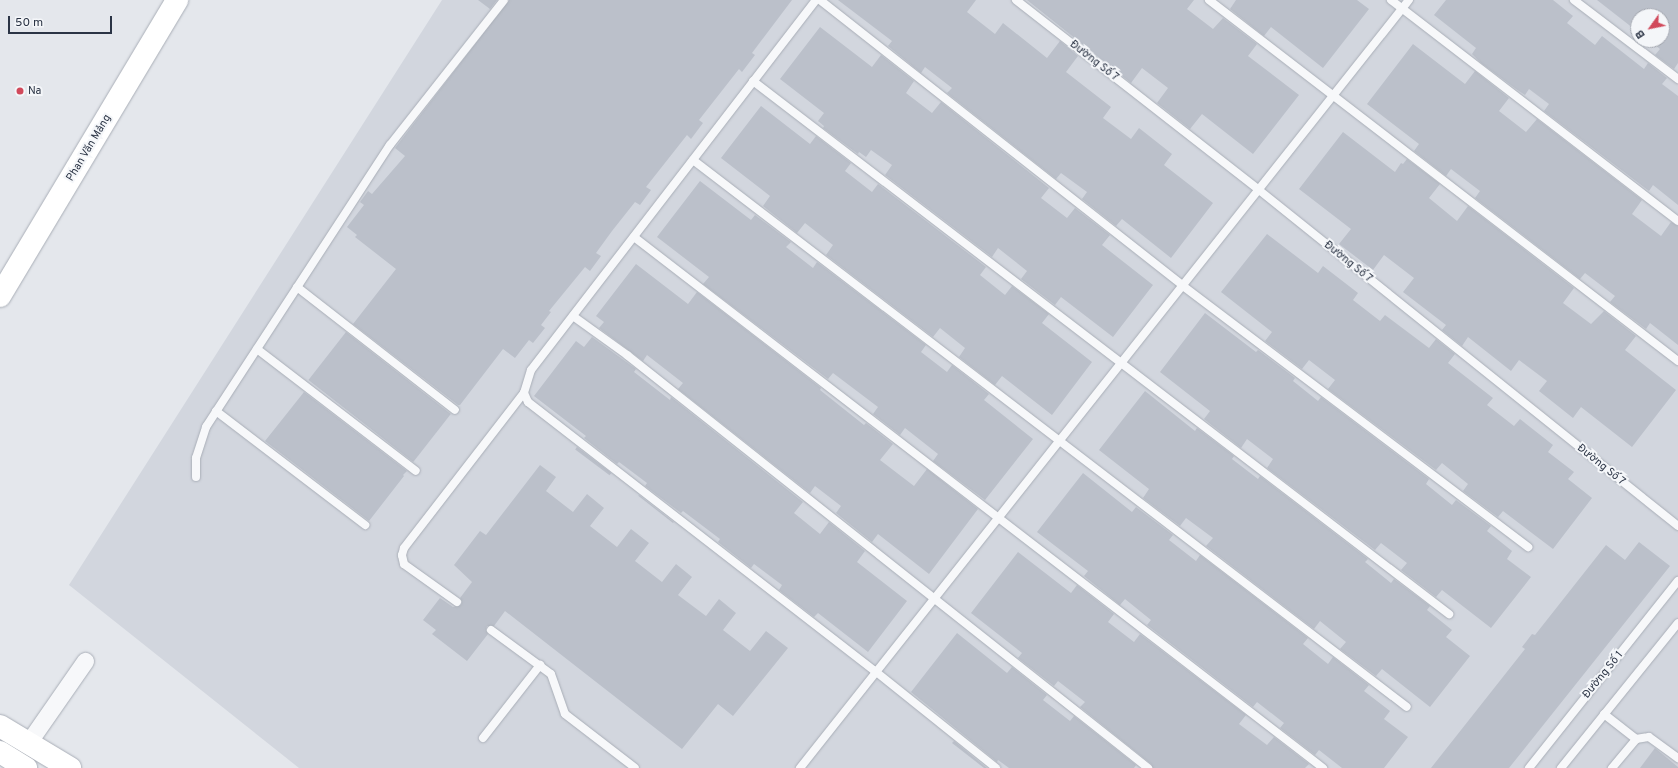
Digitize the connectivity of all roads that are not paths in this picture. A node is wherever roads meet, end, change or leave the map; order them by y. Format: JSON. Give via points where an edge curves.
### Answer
{"nodes":[{"id":1,"x":177,"y":0,"type":"edge"},
{"id":2,"x":504,"y":0,"type":"edge"},
{"id":3,"x":816,"y":0,"type":"edge"},
{"id":4,"x":820,"y":0,"type":"edge"},
{"id":5,"x":1016,"y":0,"type":"edge"},
{"id":6,"x":1209,"y":0,"type":"edge"},
{"id":7,"x":1391,"y":0,"type":"edge"},
{"id":8,"x":1409,"y":0,"type":"edge"},
{"id":9,"x":1574,"y":0,"type":"edge"},
{"id":10,"x":1402,"y":9,"type":"junction"},
{"id":11,"x":1678,"y":80,"type":"edge"},
{"id":12,"x":754,"y":81,"type":"junction"},
{"id":13,"x":1334,"y":96,"type":"junction"},
{"id":14,"x":693,"y":160,"type":"junction"},
{"id":15,"x":1259,"y":190,"type":"junction"},
{"id":16,"x":1678,"y":221,"type":"edge"},
{"id":17,"x":634,"y":237,"type":"junction"},
{"id":18,"x":1183,"y":286,"type":"junction"},
{"id":19,"x":297,"y":287,"type":"junction"},
{"id":20,"x":0,"y":296,"type":"edge"},
{"id":21,"x":573,"y":316,"type":"junction"},
{"id":22,"x":257,"y":349,"type":"junction"},
{"id":23,"x":1678,"y":361,"type":"edge"},
{"id":24,"x":1121,"y":363,"type":"junction"},
{"id":25,"x":524,"y":393,"type":"junction"},
{"id":26,"x":455,"y":410,"type":"dead end"},
{"id":27,"x":216,"y":411,"type":"junction"},
{"id":28,"x":1059,"y":440,"type":"junction"},
{"id":29,"x":416,"y":471,"type":"dead end"},
{"id":30,"x":196,"y":477,"type":"dead end"},
{"id":31,"x":997,"y":518,"type":"junction"},
{"id":32,"x":365,"y":525,"type":"dead end"},
{"id":33,"x":1678,"y":526,"type":"edge"},
{"id":34,"x":1528,"y":547,"type":"dead end"},
{"id":35,"x":1678,"y":581,"type":"edge"},
{"id":36,"x":934,"y":598,"type":"junction"},
{"id":37,"x":457,"y":602,"type":"dead end"},
{"id":38,"x":1448,"y":614,"type":"dead end"},
{"id":39,"x":1678,"y":623,"type":"edge"},
{"id":40,"x":491,"y":630,"type":"dead end"},
{"id":41,"x":85,"y":661,"type":"dead end"},
{"id":42,"x":540,"y":665,"type":"junction"},
{"id":43,"x":876,"y":671,"type":"junction"},
{"id":44,"x":1406,"y":707,"type":"dead end"},
{"id":45,"x":1604,"y":714,"type":"junction"},
{"id":46,"x":0,"y":726,"type":"edge"},
{"id":47,"x":483,"y":738,"type":"dead end"},
{"id":48,"x":1636,"y":739,"type":"junction"},
{"id":49,"x":28,"y":743,"type":"junction"},
{"id":50,"x":0,"y":752,"type":"edge"},
{"id":51,"x":1678,"y":758,"type":"edge"},
{"id":52,"x":26,"y":768,"type":"edge"},
{"id":53,"x":70,"y":768,"type":"edge"},
{"id":54,"x":635,"y":768,"type":"edge"},
{"id":55,"x":800,"y":768,"type":"edge"},
{"id":56,"x":996,"y":768,"type":"edge"},
{"id":57,"x":1148,"y":768,"type":"edge"},
{"id":58,"x":1323,"y":768,"type":"edge"},
{"id":59,"x":1529,"y":768,"type":"edge"},
{"id":60,"x":1560,"y":768,"type":"edge"},
{"id":61,"x":1612,"y":768,"type":"edge"}],
"edges":[{"from":1,"to":20,"type":"main road","name":"Phan Văn Mảng"},
{"from":2,"to":19,"type":"lane","via":[[390,145]]},
{"from":3,"to":12,"type":"lane"},
{"from":4,"to":18,"type":"lane"},
{"from":5,"to":15,"type":"lane","name":"Đường Số 7"},
{"from":6,"to":13,"type":"lane"},
{"from":7,"to":10,"type":"lane"},
{"from":8,"to":10,"type":"lane"},
{"from":9,"to":11,"type":"lane"},
{"from":10,"to":13,"type":"lane"},
{"from":10,"to":16,"type":"lane"},
{"from":12,"to":14,"type":"lane"},
{"from":12,"to":24,"type":"lane"},
{"from":13,"to":15,"type":"lane"},
{"from":13,"to":23,"type":"lane"},
{"from":14,"to":17,"type":"lane"},
{"from":14,"to":28,"type":"lane"},
{"from":15,"to":18,"type":"lane"},
{"from":15,"to":33,"type":"lane","name":"Đường Số 7"},
{"from":17,"to":21,"type":"lane"},
{"from":17,"to":31,"type":"lane"},
{"from":18,"to":24,"type":"lane"},
{"from":18,"to":34,"type":"lane"},
{"from":19,"to":22,"type":"lane"},
{"from":19,"to":26,"type":"lane"},
{"from":21,"to":25,"type":"lane","via":[[531,370]]},
{"from":21,"to":36,"type":"lane","via":[[633,360]]},
{"from":22,"to":27,"type":"lane"},
{"from":22,"to":29,"type":"lane"},
{"from":24,"to":28,"type":"lane"},
{"from":24,"to":38,"type":"lane"},
{"from":25,"to":37,"type":"lane","via":[[404,548],[404,564]]},
{"from":25,"to":43,"type":"lane","via":[[528,402]]},
{"from":27,"to":30,"type":"lane","via":[[206,427],[196,458]]},
{"from":27,"to":32,"type":"lane"},
{"from":28,"to":31,"type":"lane"},
{"from":28,"to":44,"type":"lane"},
{"from":31,"to":36,"type":"lane"},
{"from":31,"to":58,"type":"lane"},
{"from":35,"to":59,"type":"lane","name":"Đường Số 1"},
{"from":36,"to":43,"type":"lane"},
{"from":36,"to":57,"type":"lane"},
{"from":39,"to":45,"type":"lane"},
{"from":40,"to":42,"type":"lane"},
{"from":41,"to":49,"type":"street"},
{"from":42,"to":47,"type":"lane"},
{"from":42,"to":54,"type":"lane","via":[[551,674],[565,714]]},
{"from":43,"to":55,"type":"lane"},
{"from":43,"to":56,"type":"lane"},
{"from":45,"to":48,"type":"lane"},
{"from":45,"to":60,"type":"lane"},
{"from":46,"to":49,"type":"main road"},
{"from":48,"to":51,"type":"lane","via":[[1649,737]]},
{"from":48,"to":61,"type":"lane"},
{"from":49,"to":53,"type":"main road"},
{"from":50,"to":52,"type":"main road"}]}
